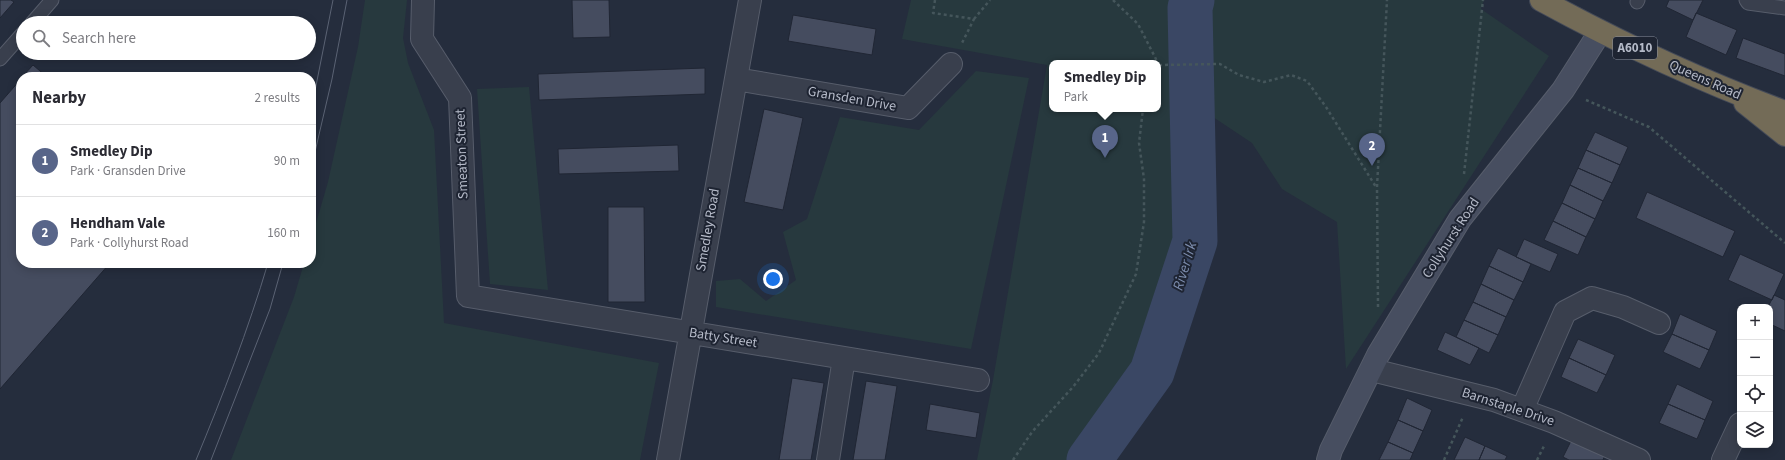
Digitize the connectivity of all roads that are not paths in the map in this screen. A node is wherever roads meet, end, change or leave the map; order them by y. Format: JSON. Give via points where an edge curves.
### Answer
{"nodes":[{"id":1,"x":52,"y":0,"type":"edge"},
{"id":2,"x":424,"y":0,"type":"edge"},
{"id":3,"x":750,"y":0,"type":"edge"},
{"id":4,"x":1542,"y":0,"type":"edge"},
{"id":5,"x":1746,"y":0,"type":"edge"},
{"id":6,"x":1785,"y":8,"type":"edge"},
{"id":7,"x":38,"y":16,"type":"edge"},
{"id":8,"x":1600,"y":32,"type":"junction"},
{"id":9,"x":16,"y":41,"type":"edge"},
{"id":10,"x":0,"y":59,"type":"edge"},
{"id":11,"x":951,"y":64,"type":"road end"},
{"id":12,"x":736,"y":79,"type":"junction"},
{"id":13,"x":1732,"y":92,"type":"junction"},
{"id":14,"x":1785,"y":112,"type":"edge"},
{"id":15,"x":1785,"y":135,"type":"edge"},
{"id":16,"x":468,"y":296,"type":"joint"},
{"id":17,"x":1660,"y":323,"type":"dead end"},
{"id":18,"x":690,"y":332,"type":"junction"},
{"id":19,"x":844,"y":358,"type":"junction"},
{"id":20,"x":1372,"y":370,"type":"junction"},
{"id":21,"x":978,"y":380,"type":"dead end"},
{"id":22,"x":1522,"y":410,"type":"junction"},
{"id":23,"x":1737,"y":430,"type":"edge"},
{"id":24,"x":668,"y":460,"type":"edge"},
{"id":25,"x":828,"y":460,"type":"edge"},
{"id":26,"x":1328,"y":460,"type":"edge"},
{"id":27,"x":1639,"y":460,"type":"edge"},
{"id":28,"x":1723,"y":460,"type":"edge"}],
"edges":[{"from":1,"to":7,"type":"lane"},
{"from":2,"to":16,"type":"street","name":"Smeaton Street","via":[[422,39],[460,98]]},
{"from":3,"to":12,"type":"street","name":"Smedley Road"},
{"from":4,"to":8,"type":"highway","name":"Queens Road","number":"A6010"},
{"from":5,"to":6,"type":"lane","via":[[1748,3]]},
{"from":8,"to":13,"type":"highway","name":"Queens Road","number":"A6010"},
{"from":8,"to":20,"type":"street","name":"Collyhurst Road","via":[[1563,90],[1460,219],[1382,348]]},
{"from":9,"to":10,"type":"lane"},
{"from":11,"to":12,"type":"street","name":"Gransden Drive","via":[[908,108]]},
{"from":12,"to":18,"type":"street","name":"Smedley Road"},
{"from":13,"to":14,"type":"highway","name":"Queens Road","number":"A6010"},
{"from":13,"to":15,"type":"highway","number":"A6010"},
{"from":16,"to":18,"type":"street","name":"Batty Street"},
{"from":17,"to":22,"type":"street","via":[[1623,307],[1592,298],[1565,312]]},
{"from":18,"to":19,"type":"street","name":"Batty Street"},
{"from":18,"to":24,"type":"street","name":"Smedley Road"},
{"from":19,"to":21,"type":"street","name":"Batty Street"},
{"from":19,"to":25,"type":"street"},
{"from":20,"to":22,"type":"street","name":"Barnstaple Drive","via":[[1468,393]]},
{"from":20,"to":26,"type":"street","name":"Collyhurst Road"},
{"from":22,"to":27,"type":"street","name":"Barnstaple Drive"},
{"from":23,"to":28,"type":"street"}]}
